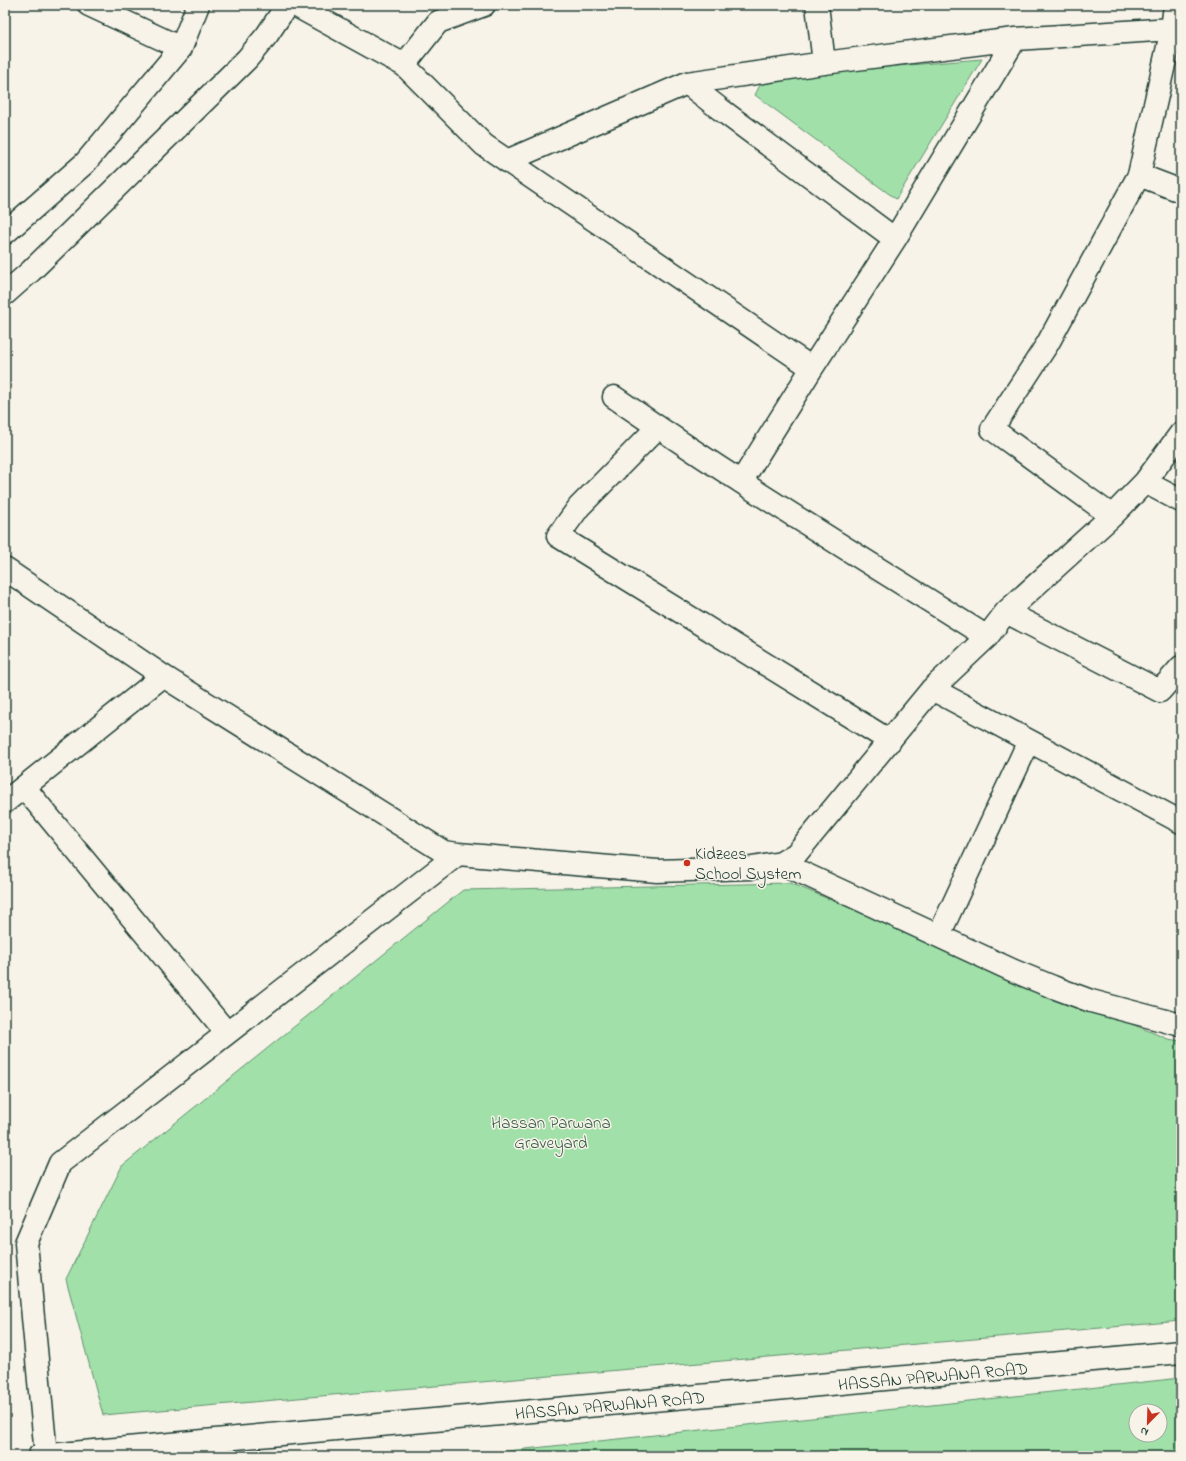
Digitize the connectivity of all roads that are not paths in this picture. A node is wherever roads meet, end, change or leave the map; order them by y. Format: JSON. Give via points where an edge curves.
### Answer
{"nodes":[{"id":1,"x":90,"y":5,"type":"edge"},
{"id":2,"x":198,"y":5,"type":"edge"},
{"id":3,"x":287,"y":5,"type":"edge"},
{"id":4,"x":295,"y":5,"type":"edge"},
{"id":5,"x":484,"y":5,"type":"edge"},
{"id":6,"x":817,"y":5,"type":"edge"},
{"id":7,"x":1175,"y":5,"type":"edge"},
{"id":8,"x":1172,"y":29,"type":"junction"},
{"id":9,"x":1015,"y":39,"type":"junction"},
{"id":10,"x":182,"y":48,"type":"junction"},
{"id":11,"x":824,"y":63,"type":"junction"},
{"id":12,"x":404,"y":65,"type":"junction"},
{"id":13,"x":687,"y":83,"type":"junction"},
{"id":14,"x":507,"y":161,"type":"junction"},
{"id":15,"x":1139,"y":175,"type":"junction"},
{"id":16,"x":1181,"y":191,"type":"edge"},
{"id":17,"x":5,"y":233,"type":"edge"},
{"id":18,"x":895,"y":239,"type":"junction"},
{"id":19,"x":5,"y":294,"type":"edge"},
{"id":20,"x":812,"y":368,"type":"junction"},
{"id":21,"x":614,"y":397,"type":"dead end"},
{"id":22,"x":658,"y":427,"type":"junction"},
{"id":23,"x":1181,"y":433,"type":"edge"},
{"id":24,"x":741,"y":482,"type":"junction"},
{"id":25,"x":1145,"y":482,"type":"junction"},
{"id":26,"x":1181,"y":501,"type":"edge"},
{"id":27,"x":1112,"y":516,"type":"junction"},
{"id":28,"x":5,"y":569,"type":"edge"},
{"id":29,"x":1006,"y":612,"type":"junction"},
{"id":30,"x":987,"y":637,"type":"junction"},
{"id":31,"x":1181,"y":667,"type":"edge"},
{"id":32,"x":164,"y":676,"type":"junction"},
{"id":33,"x":932,"y":689,"type":"junction"},
{"id":34,"x":890,"y":741,"type":"junction"},
{"id":35,"x":1029,"y":741,"type":"junction"},
{"id":36,"x":24,"y":787,"type":"junction"},
{"id":37,"x":5,"y":802,"type":"edge"},
{"id":38,"x":1181,"y":822,"type":"edge"},
{"id":39,"x":458,"y":854,"type":"junction"},
{"id":40,"x":781,"y":863,"type":"junction"},
{"id":41,"x":939,"y":935,"type":"junction"},
{"id":42,"x":1181,"y":1025,"type":"edge"},
{"id":43,"x":227,"y":1033,"type":"junction"},
{"id":44,"x":1181,"y":1352,"type":"edge"},
{"id":45,"x":43,"y":1456,"type":"edge"}],
"edges":[{"from":1,"to":10,"type":"street"},
{"from":2,"to":10,"type":"street"},
{"from":3,"to":19,"type":"street","via":[[247,59]]},
{"from":4,"to":12,"type":"street"},
{"from":5,"to":12,"type":"street","via":[[438,22]]},
{"from":6,"to":11,"type":"street"},
{"from":7,"to":8,"type":"street"},
{"from":8,"to":9,"type":"street"},
{"from":8,"to":15,"type":"street"},
{"from":9,"to":11,"type":"street"},
{"from":9,"to":18,"type":"street"},
{"from":10,"to":17,"type":"street","via":[[85,164]]},
{"from":11,"to":13,"type":"street"},
{"from":12,"to":14,"type":"street","via":[[484,145]]},
{"from":13,"to":14,"type":"street"},
{"from":13,"to":18,"type":"street"},
{"from":14,"to":20,"type":"street"},
{"from":15,"to":16,"type":"street"},
{"from":15,"to":27,"type":"street","via":[[1048,344],[992,429]]},
{"from":18,"to":20,"type":"street"},
{"from":20,"to":24,"type":"street"},
{"from":21,"to":22,"type":"street"},
{"from":22,"to":24,"type":"street"},
{"from":22,"to":34,"type":"street","via":[[579,507],[558,536]]},
{"from":23,"to":25,"type":"street"},
{"from":24,"to":30,"type":"street"},
{"from":25,"to":26,"type":"street"},
{"from":25,"to":27,"type":"street"},
{"from":27,"to":29,"type":"street"},
{"from":28,"to":32,"type":"street"},
{"from":29,"to":30,"type":"street"},
{"from":29,"to":31,"type":"street","via":[[1160,691]]},
{"from":30,"to":33,"type":"street"},
{"from":32,"to":36,"type":"street"},
{"from":32,"to":39,"type":"street","via":[[444,852]]},
{"from":33,"to":34,"type":"street"},
{"from":33,"to":35,"type":"street"},
{"from":34,"to":40,"type":"street","via":[[796,854]]},
{"from":35,"to":38,"type":"street"},
{"from":35,"to":41,"type":"street"},
{"from":36,"to":37,"type":"street"},
{"from":36,"to":43,"type":"street"},
{"from":39,"to":40,"type":"street","via":[[657,870],[752,868]]},
{"from":39,"to":43,"type":"street"},
{"from":40,"to":41,"type":"street"},
{"from":41,"to":42,"type":"street","via":[[1053,987],[1091,1001]]},
{"from":43,"to":45,"type":"street","via":[[60,1163],[26,1243]]},
{"from":44,"to":45,"type":"street","name":"HASSAN PARWANA ROAD"}]}
